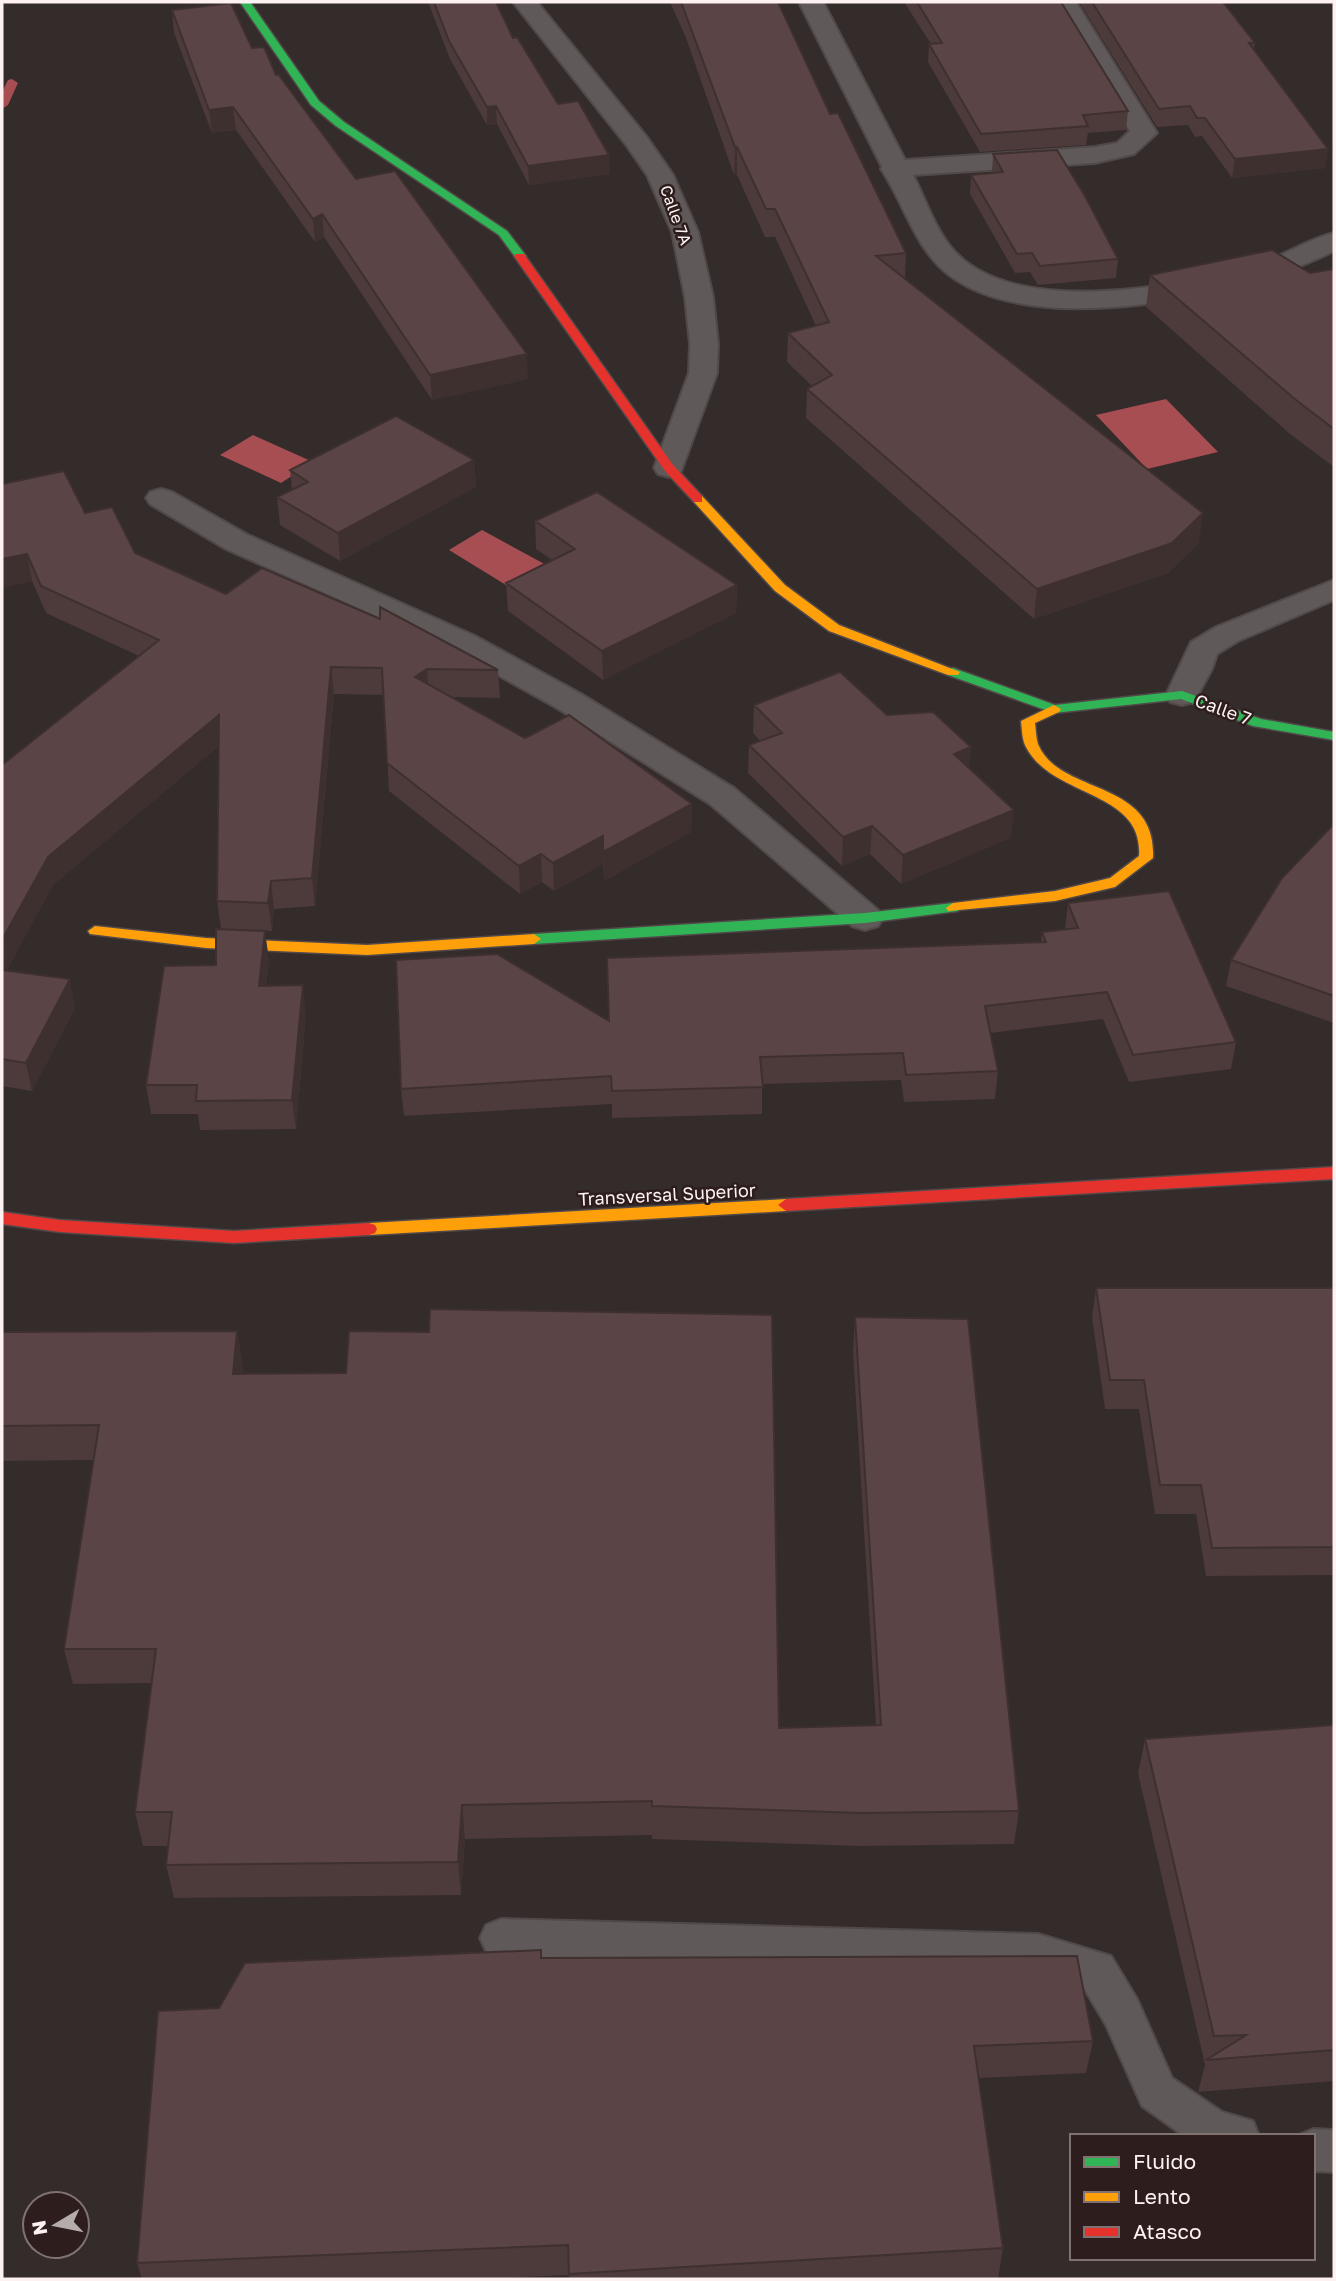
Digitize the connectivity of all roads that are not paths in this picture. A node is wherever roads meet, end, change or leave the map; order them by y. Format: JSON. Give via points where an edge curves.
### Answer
{"nodes":[{"id":1,"x":245,"y":2,"type":"edge"},
{"id":2,"x":525,"y":2,"type":"edge"},
{"id":3,"x":811,"y":2,"type":"edge"},
{"id":4,"x":1064,"y":2,"type":"edge"},
{"id":5,"x":894,"y":169,"type":"junction"},
{"id":6,"x":1334,"y":241,"type":"edge"},
{"id":7,"x":669,"y":468,"type":"junction"},
{"id":8,"x":161,"y":498,"type":"dead end"},
{"id":9,"x":1334,"y":589,"type":"edge"},
{"id":10,"x":1182,"y":695,"type":"junction"},
{"id":11,"x":1054,"y":709,"type":"junction"},
{"id":12,"x":1334,"y":736,"type":"edge"},
{"id":13,"x":865,"y":918,"type":"junction"},
{"id":14,"x":95,"y":931,"type":"dead end"},
{"id":15,"x":1334,"y":1173,"type":"edge"},
{"id":16,"x":2,"y":1218,"type":"edge"},
{"id":17,"x":501,"y":1938,"type":"dead end"},
{"id":18,"x":1229,"y":2134,"type":"edge"},
{"id":19,"x":1315,"y":2150,"type":"edge"},
{"id":20,"x":1334,"y":2151,"type":"edge"}],
"edges":[{"from":1,"to":7,"type":"street","via":[[316,103],[340,124],[503,233]]},
{"from":2,"to":7,"type":"street","name":"Calle 7A","via":[[638,141],[660,175],[685,232],[699,297],[703,373]]},
{"from":3,"to":5,"type":"street"},
{"from":4,"to":5,"type":"street","via":[[1144,133],[1125,149],[1095,155]]},
{"from":5,"to":6,"type":"street","via":[[938,250],[962,273],[1014,293],[1070,300],[1143,296],[1273,268]]},
{"from":7,"to":11,"type":"street","via":[[780,588],[834,628]]},
{"from":8,"to":13,"type":"street","via":[[237,542],[464,643],[569,701],[722,796]]},
{"from":9,"to":10,"type":"street","name":"Calle 7","via":[[1202,649]]},
{"from":10,"to":11,"type":"street"},
{"from":10,"to":12,"type":"street","name":"Calle 7","via":[[1258,723]]},
{"from":11,"to":13,"type":"street","via":[[1028,721],[1032,747],[1049,768],[1129,809],[1146,834],[1146,858],[1115,882],[1055,896]]},
{"from":13,"to":14,"type":"street","via":[[367,950],[206,943]]},
{"from":15,"to":16,"type":"street","name":"Transversal Superior","via":[[234,1237]]},
{"from":17,"to":18,"type":"lane","via":[[1038,1953],[1096,1969],[1122,2013],[1157,2092],[1212,2130]]},
{"from":19,"to":20,"type":"lane"}]}
